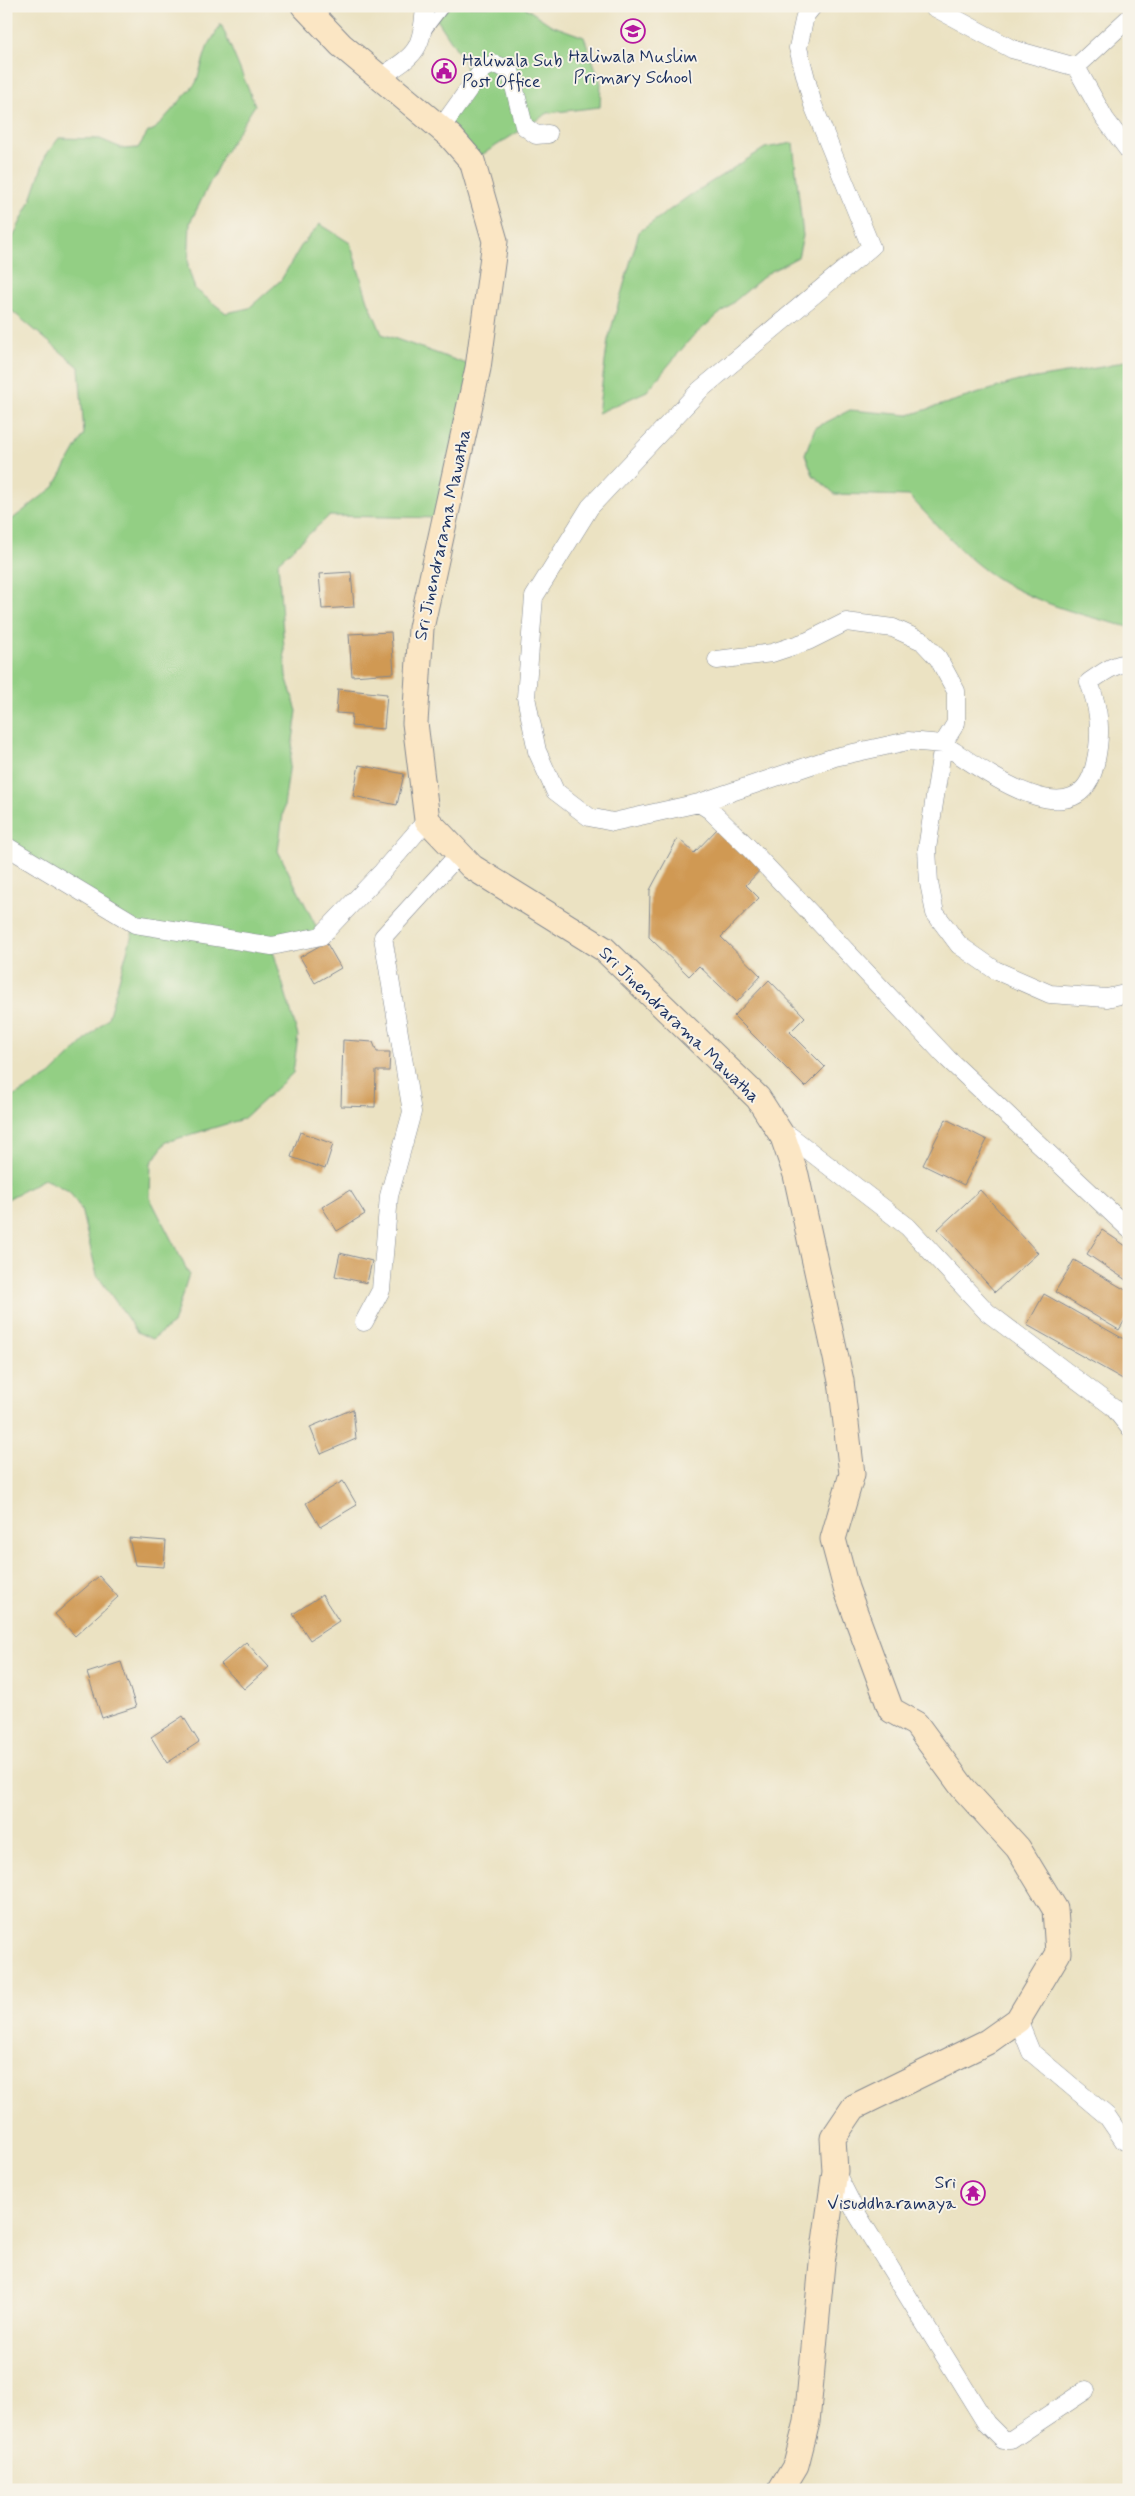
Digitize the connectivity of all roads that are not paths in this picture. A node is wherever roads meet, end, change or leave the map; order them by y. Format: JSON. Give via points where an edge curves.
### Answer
{"nodes":[{"id":1,"x":304,"y":6,"type":"edge"},
{"id":2,"x":425,"y":6,"type":"edge"},
{"id":3,"x":445,"y":6,"type":"edge"},
{"id":4,"x":813,"y":6,"type":"edge"},
{"id":5,"x":932,"y":6,"type":"edge"},
{"id":6,"x":1129,"y":18,"type":"edge"},
{"id":7,"x":423,"y":36,"type":"junction"},
{"id":8,"x":1076,"y":67,"type":"junction"},
{"id":9,"x":379,"y":78,"type":"junction"},
{"id":10,"x":441,"y":128,"type":"junction"},
{"id":11,"x":548,"y":134,"type":"dead end"},
{"id":12,"x":1129,"y":152,"type":"edge"},
{"id":13,"x":716,"y":660,"type":"dead end"},
{"id":14,"x":1129,"y":664,"type":"edge"},
{"id":15,"x":943,"y":744,"type":"junction"},
{"id":16,"x":700,"y":803,"type":"junction"},
{"id":17,"x":427,"y":820,"type":"junction"},
{"id":18,"x":6,"y":846,"type":"edge"},
{"id":19,"x":459,"y":854,"type":"junction"},
{"id":20,"x":1129,"y":993,"type":"edge"},
{"id":21,"x":783,"y":1137,"type":"junction"},
{"id":22,"x":1129,"y":1229,"type":"edge"},
{"id":23,"x":364,"y":1322,"type":"dead end"},
{"id":24,"x":1129,"y":1426,"type":"edge"},
{"id":25,"x":1018,"y":2020,"type":"junction"},
{"id":26,"x":1124,"y":2141,"type":"dead end"},
{"id":27,"x":835,"y":2171,"type":"junction"},
{"id":28,"x":1086,"y":2390,"type":"dead end"},
{"id":29,"x":781,"y":2490,"type":"edge"}],
"edges":[{"from":1,"to":9,"type":"main road","name":"Sri Jinendrarama Mawatha","via":[[341,45]]},
{"from":2,"to":7,"type":"street"},
{"from":3,"to":7,"type":"lane"},
{"from":4,"to":16,"type":"street","via":[[805,16],[798,48],[813,105],[871,247],[700,390],[590,507],[534,597],[526,697],[537,751],[555,791],[588,816],[613,822]]},
{"from":5,"to":8,"type":"street","via":[[1012,49]]},
{"from":6,"to":8,"type":"street"},
{"from":7,"to":9,"type":"street","via":[[410,57]]},
{"from":8,"to":12,"type":"street","via":[[1105,119]]},
{"from":9,"to":10,"type":"main road","name":"Sri Jinendrarama Mawatha"},
{"from":10,"to":11,"type":"street","via":[[483,69],[494,64],[510,70],[524,126],[536,135]]},
{"from":10,"to":17,"type":"main road","name":"Sri Jinendrarama Mawatha","via":[[472,161],[495,240],[478,368],[421,628],[415,723]]},
{"from":13,"to":15,"type":"street","via":[[772,653],[808,641],[846,622],[893,628],[922,641],[938,658],[956,691],[956,723]]},
{"from":14,"to":15,"type":"street","via":[[1108,670],[1089,682],[1101,728],[1097,754],[1093,775],[1084,790],[1069,799],[1049,799],[1015,790]]},
{"from":15,"to":16,"type":"street","via":[[908,741],[835,757]]},
{"from":15,"to":20,"type":"street","via":[[927,849],[935,913],[949,932],[959,945],[996,970],[1050,994],[1107,998]]},
{"from":16,"to":22,"type":"street","via":[[749,848],[948,1059]]},
{"from":17,"to":18,"type":"street","via":[[321,936],[272,946],[135,924]]},
{"from":17,"to":19,"type":"main road","name":"Sri Jinendrarama Mawatha"},
{"from":19,"to":21,"type":"main road","name":"Sri Jinendrarama Mawatha","via":[[472,867],[604,949],[758,1098]]},
{"from":19,"to":23,"type":"street","via":[[383,937],[412,1112],[390,1196],[381,1290]]},
{"from":21,"to":24,"type":"street","via":[[790,1136],[908,1227],[987,1312],[1113,1408]]},
{"from":21,"to":25,"type":"main road","name":"Sri Jinendrarama Mawatha","via":[[796,1174],[841,1381],[852,1474],[834,1540],[846,1588],[890,1710],[916,1724],[964,1788],[1018,1848],[1055,1909],[1058,1953]]},
{"from":25,"to":26,"type":"street","via":[[1031,2052],[1107,2116]]},
{"from":25,"to":27,"type":"main road","via":[[987,2042],[854,2108],[833,2138]]},
{"from":27,"to":28,"type":"street","via":[[856,2214],[986,2423],[1003,2440],[1011,2440]]},
{"from":27,"to":29,"type":"main road","via":[[822,2263],[807,2422],[796,2465]]}]}
